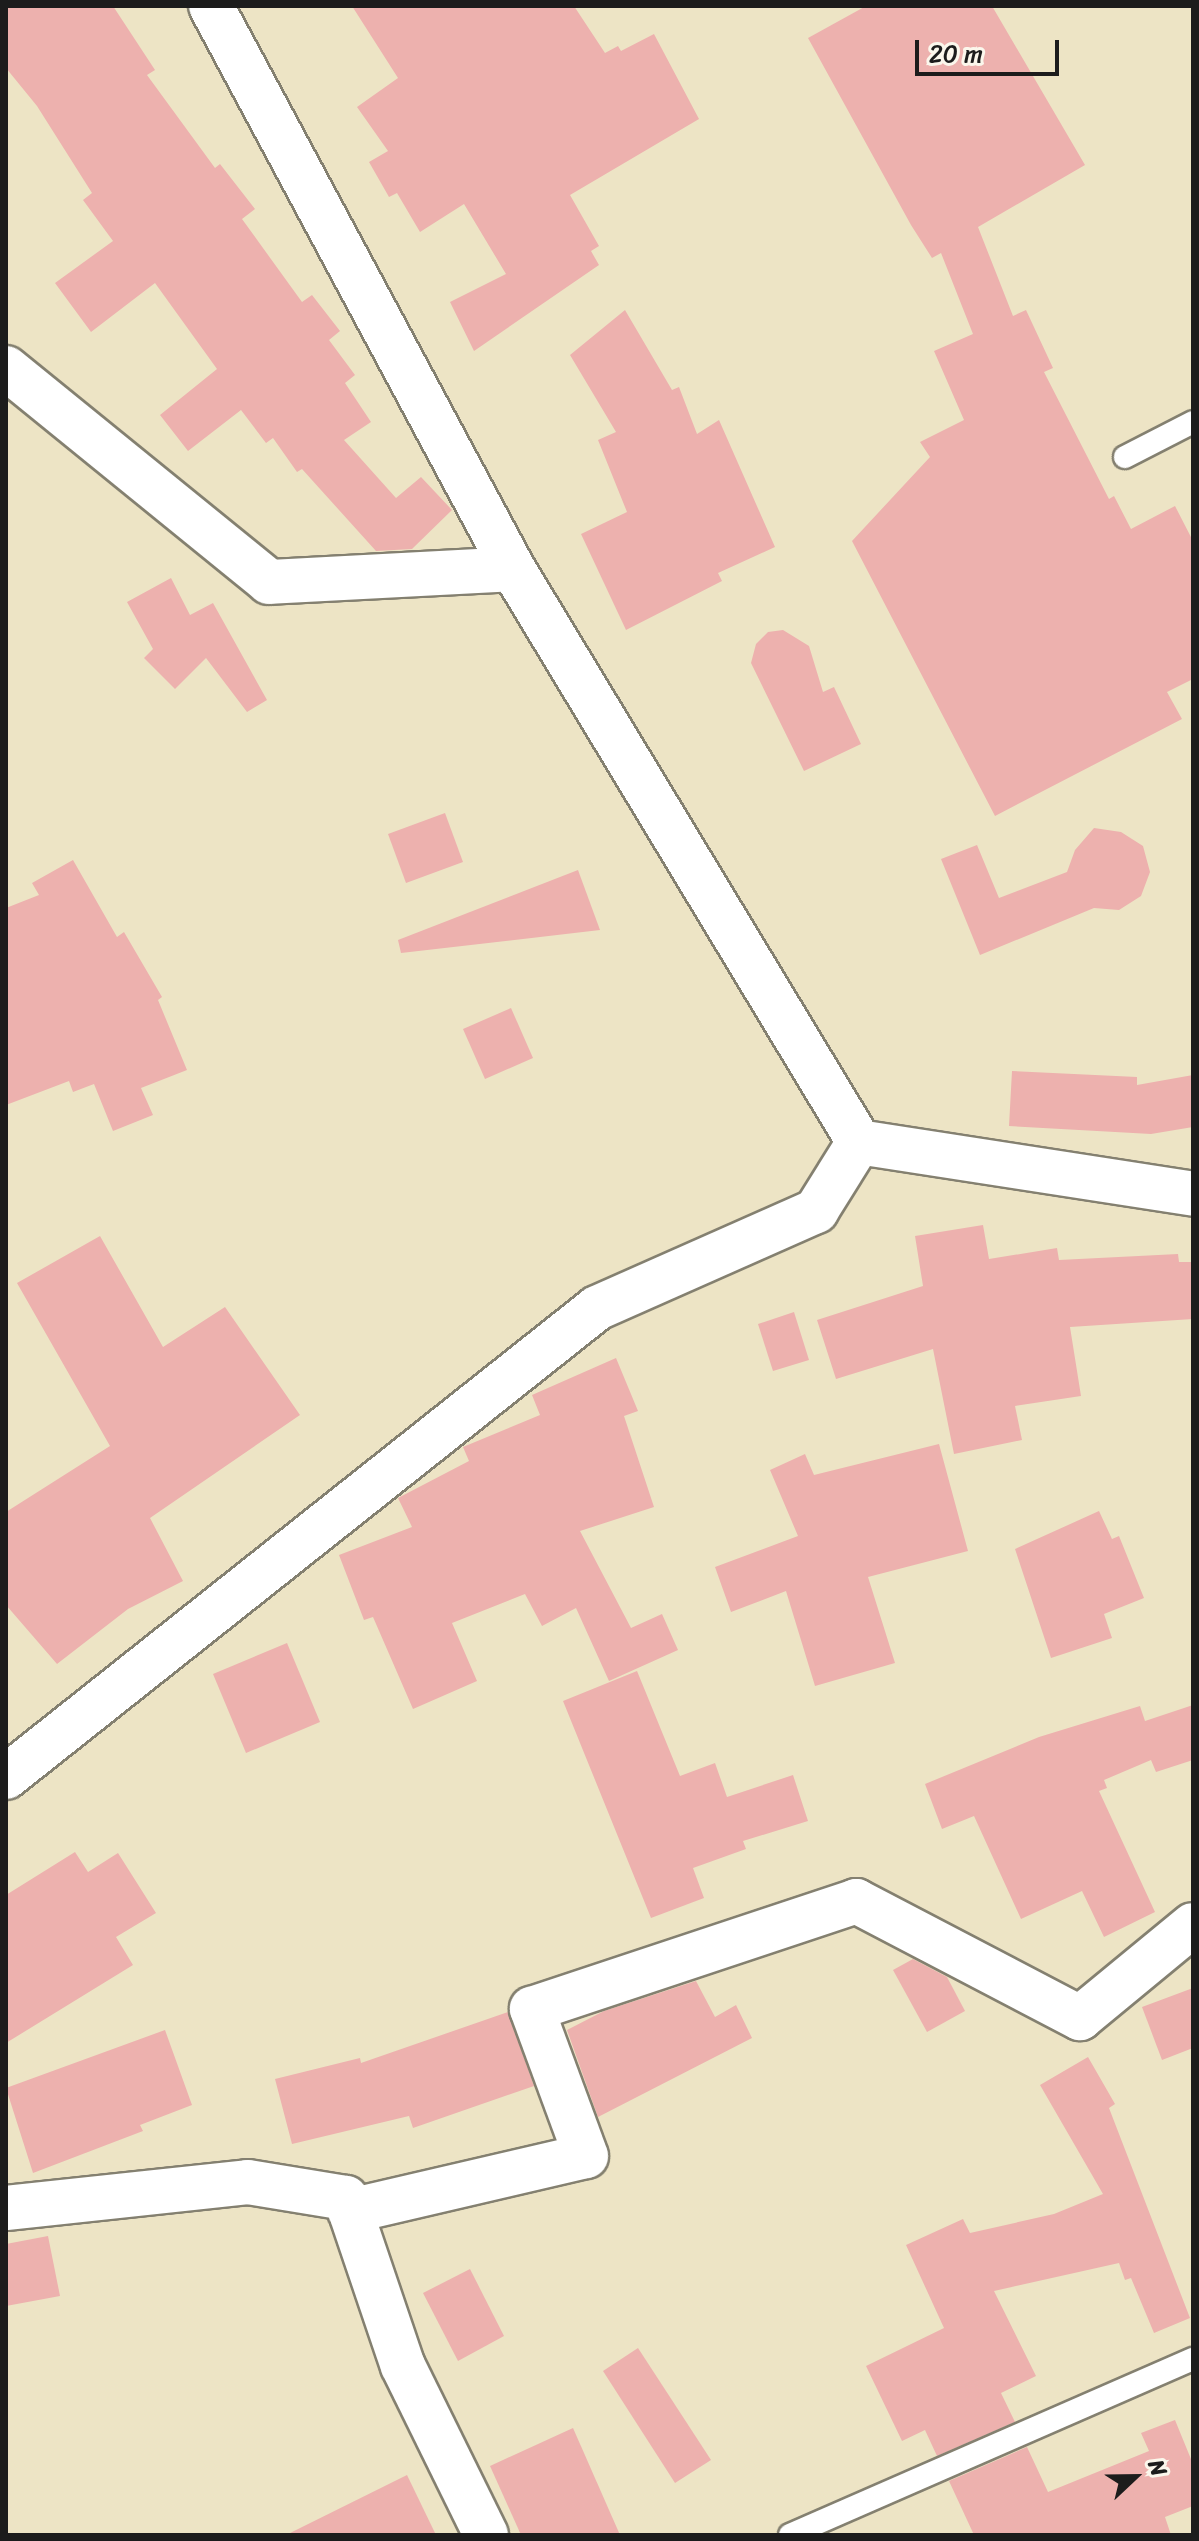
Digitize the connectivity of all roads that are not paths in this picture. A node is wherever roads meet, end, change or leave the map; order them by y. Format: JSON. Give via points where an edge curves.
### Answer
{"nodes":[{"id":1,"x":211,"y":6,"type":"edge"},
{"id":2,"x":6,"y":368,"type":"edge"},
{"id":3,"x":1193,"y":422,"type":"edge"},
{"id":4,"x":1125,"y":457,"type":"dead end"},
{"id":5,"x":513,"y":569,"type":"junction"},
{"id":6,"x":859,"y":1142,"type":"junction"},
{"id":7,"x":1193,"y":1194,"type":"edge"},
{"id":8,"x":6,"y":1777,"type":"edge"},
{"id":9,"x":1193,"y":1925,"type":"edge"},
{"id":10,"x":6,"y":2208,"type":"edge"},
{"id":11,"x":350,"y":2211,"type":"junction"},
{"id":12,"x":1193,"y":2359,"type":"edge"},
{"id":13,"x":486,"y":2535,"type":"edge"},
{"id":14,"x":790,"y":2535,"type":"edge"}],
"edges":[{"from":1,"to":5,"type":"street"},
{"from":2,"to":5,"type":"street","via":[[269,582]]},
{"from":3,"to":4,"type":"lane"},
{"from":5,"to":6,"type":"street"},
{"from":6,"to":7,"type":"street"},
{"from":6,"to":8,"type":"street","via":[[816,1211],[597,1308]]},
{"from":9,"to":11,"type":"street","via":[[1080,2018],[856,1901],[532,2009],[586,2156]]},
{"from":10,"to":11,"type":"street","via":[[248,2182],[346,2198]]},
{"from":11,"to":13,"type":"street","via":[[403,2366]]},
{"from":12,"to":14,"type":"lane"}]}
